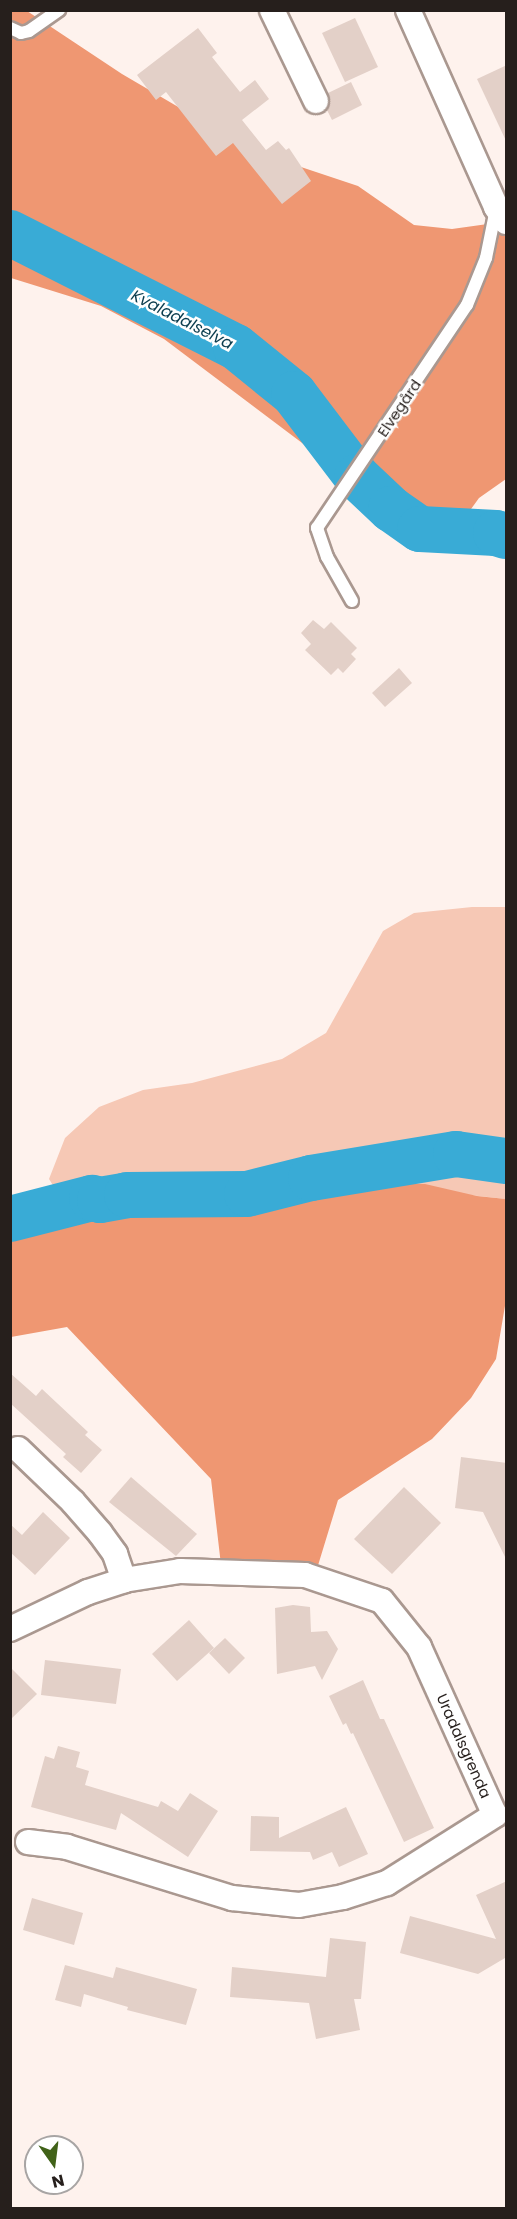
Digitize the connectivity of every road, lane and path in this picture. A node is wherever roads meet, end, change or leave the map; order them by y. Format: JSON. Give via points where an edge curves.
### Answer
{"nodes":[{"id":1,"x":59,"y":10,"type":"edge"},
{"id":2,"x":272,"y":10,"type":"edge"},
{"id":3,"x":408,"y":10,"type":"edge"},
{"id":4,"x":10,"y":28,"type":"edge"},
{"id":5,"x":316,"y":101,"type":"dead end"},
{"id":6,"x":502,"y":215,"type":"edge"},
{"id":7,"x":352,"y":601,"type":"dead end"},
{"id":8,"x":18,"y":1449,"type":"dead end"},
{"id":9,"x":124,"y":1580,"type":"junction"},
{"id":10,"x":10,"y":1629,"type":"edge"},
{"id":11,"x":501,"y":1817,"type":"edge"},
{"id":12,"x":28,"y":1842,"type":"dead end"}],
"edges":[{"from":1,"to":4,"type":"lane","via":[[28,31],[21,33]]},
{"from":2,"to":5,"type":"street"},
{"from":3,"to":6,"type":"street","name":"Elvegård"},
{"from":6,"to":7,"type":"lane","name":"Elvegård","via":[[467,305],[316,528]]},
{"from":8,"to":9,"type":"street","via":[[100,1533],[115,1554]]},
{"from":9,"to":10,"type":"street","name":"Uradalsgrenda","via":[[88,1592]]},
{"from":9,"to":11,"type":"street","name":"Uradalsgrenda","via":[[180,1571],[305,1575],[382,1600],[419,1647]]},
{"from":11,"to":12,"type":"street","name":"Uradalsgrenda","via":[[387,1883],[299,1905],[232,1898],[67,1847]]}]}
